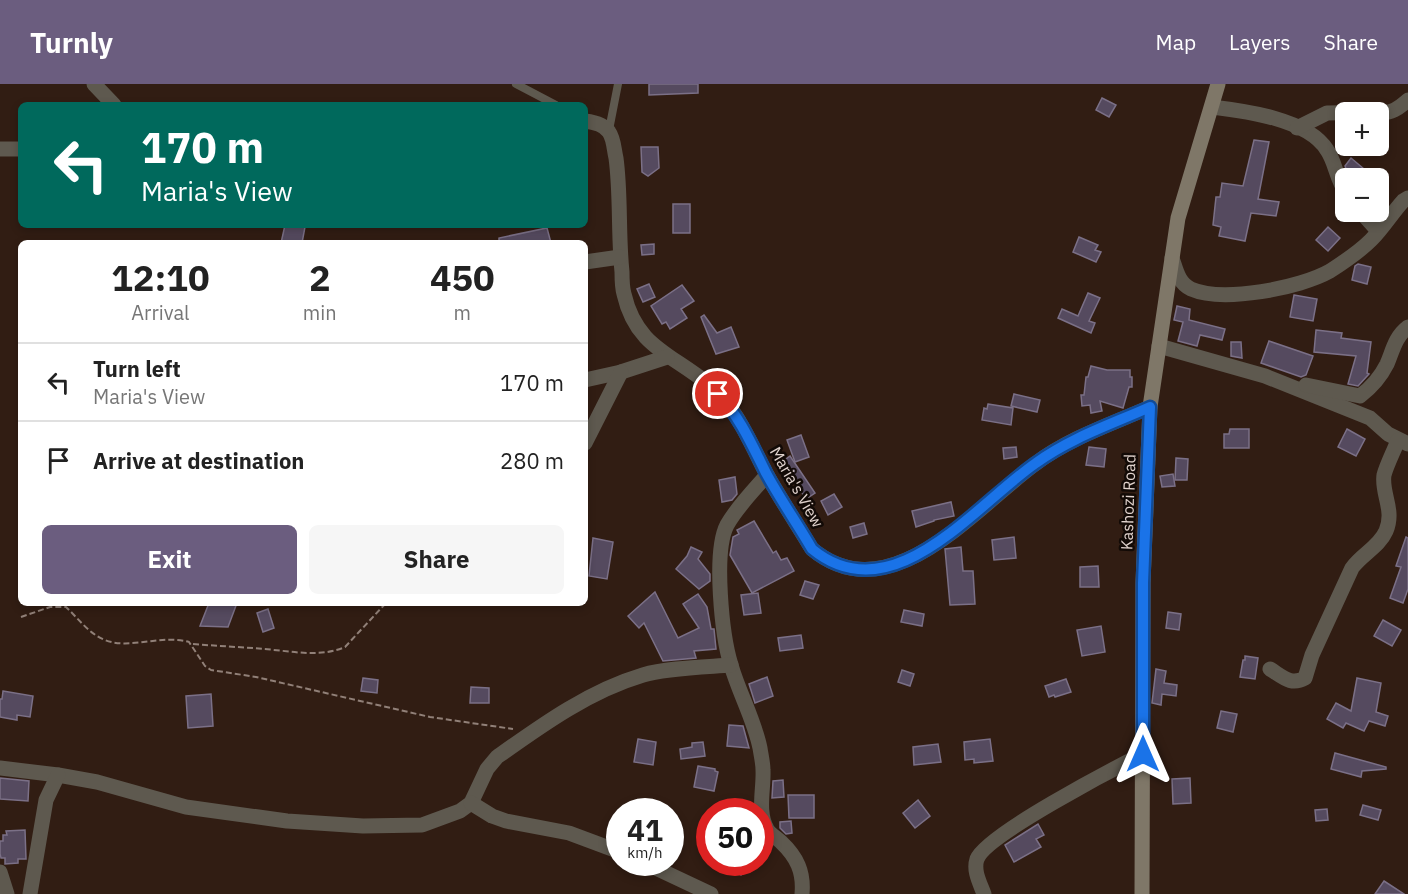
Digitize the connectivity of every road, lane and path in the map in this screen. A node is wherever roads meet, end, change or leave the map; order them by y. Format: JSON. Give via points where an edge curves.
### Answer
{"nodes":[{"id":1,"x":94,"y":84,"type":"edge"},
{"id":2,"x":516,"y":84,"type":"edge"},
{"id":3,"x":618,"y":84,"type":"edge"},
{"id":4,"x":1218,"y":84,"type":"edge"},
{"id":5,"x":1408,"y":100,"type":"edge"},
{"id":6,"x":111,"y":102,"type":"edge"},
{"id":7,"x":550,"y":102,"type":"edge"},
{"id":8,"x":1212,"y":107,"type":"junction"},
{"id":9,"x":1389,"y":112,"type":"edge"},
{"id":10,"x":1335,"y":113,"type":"edge"},
{"id":11,"x":588,"y":121,"type":"edge"},
{"id":12,"x":1297,"y":128,"type":"junction"},
{"id":13,"x":609,"y":132,"type":"junction"},
{"id":14,"x":0,"y":149,"type":"edge"},
{"id":15,"x":18,"y":149,"type":"edge"},
{"id":16,"x":1335,"y":170,"type":"edge"},
{"id":17,"x":1408,"y":198,"type":"edge"},
{"id":18,"x":1370,"y":222,"type":"edge"},
{"id":19,"x":1378,"y":231,"type":"junction"},
{"id":20,"x":620,"y":257,"type":"junction"},
{"id":21,"x":1172,"y":258,"type":"junction"},
{"id":22,"x":588,"y":262,"type":"edge"},
{"id":23,"x":1408,"y":327,"type":"edge"},
{"id":24,"x":1159,"y":346,"type":"junction"},
{"id":25,"x":667,"y":357,"type":"junction"},
{"id":26,"x":621,"y":372,"type":"junction"},
{"id":27,"x":1265,"y":376,"type":"junction"},
{"id":28,"x":588,"y":379,"type":"edge"},
{"id":29,"x":1150,"y":407,"type":"junction"},
{"id":30,"x":588,"y":437,"type":"edge"},
{"id":31,"x":1403,"y":442,"type":"edge"},
{"id":32,"x":767,"y":475,"type":"junction"},
{"id":33,"x":383,"y":606,"type":"edge"},
{"id":34,"x":21,"y":617,"type":"dead end"},
{"id":35,"x":192,"y":644,"type":"junction"},
{"id":36,"x":731,"y":665,"type":"junction"},
{"id":37,"x":1270,"y":669,"type":"dead end"},
{"id":38,"x":534,"y":732,"type":"junction"},
{"id":39,"x":1143,"y":754,"type":"junction"},
{"id":40,"x":0,"y":768,"type":"edge"},
{"id":41,"x":58,"y":775,"type":"junction"},
{"id":42,"x":471,"y":803,"type":"junction"},
{"id":43,"x":606,"y":847,"type":"edge"},
{"id":44,"x":0,"y":872,"type":"edge"},
{"id":45,"x":673,"y":876,"type":"edge"},
{"id":46,"x":7,"y":894,"type":"edge"},
{"id":47,"x":30,"y":894,"type":"edge"},
{"id":48,"x":711,"y":894,"type":"edge"},
{"id":49,"x":802,"y":894,"type":"edge"},
{"id":50,"x":984,"y":894,"type":"edge"},
{"id":51,"x":1142,"y":894,"type":"edge"}],
"edges":[{"from":1,"to":6,"type":"street"},
{"from":2,"to":7,"type":"lane"},
{"from":3,"to":13,"type":"lane"},
{"from":4,"to":8,"type":"main road","name":"Kashozi Road"},
{"from":5,"to":9,"type":"street"},
{"from":8,"to":12,"type":"street","via":[[1268,115]]},
{"from":8,"to":21,"type":"main road","name":"Kashozi Road","via":[[1178,218]]},
{"from":10,"to":12,"type":"street"},
{"from":11,"to":13,"type":"street"},
{"from":12,"to":16,"type":"street","via":[[1326,147]]},
{"from":13,"to":20,"type":"street","name":"Maria's View","via":[[617,169]]},
{"from":14,"to":15,"type":"street"},
{"from":17,"to":19,"type":"street"},
{"from":18,"to":19,"type":"street"},
{"from":19,"to":21,"type":"street","via":[[1328,272],[1257,292],[1210,294],[1190,288],[1179,278]]},
{"from":20,"to":22,"type":"street"},
{"from":20,"to":25,"type":"street","name":"Maria's View","via":[[624,294],[634,320],[644,337]]},
{"from":21,"to":24,"type":"main road","name":"Kashozi Road"},
{"from":23,"to":27,"type":"street","via":[[1397,340],[1380,376],[1360,396]]},
{"from":24,"to":27,"type":"street"},
{"from":24,"to":29,"type":"main road","name":"Kashozi Road"},
{"from":25,"to":26,"type":"street"},
{"from":25,"to":32,"type":"street","name":"Maria's View","via":[[709,384],[728,404]]},
{"from":26,"to":28,"type":"street"},
{"from":26,"to":30,"type":"street"},
{"from":27,"to":31,"type":"street","via":[[1370,418]]},
{"from":29,"to":32,"type":"street","name":"Maria's View","via":[[1035,463],[956,531],[906,560],[879,568],[851,569],[812,549]]},
{"from":29,"to":39,"type":"main road","name":"Kashozi Road","via":[[1143,583]]},
{"from":31,"to":37,"type":"street","via":[[1384,476],[1390,514],[1387,530],[1377,546],[1352,568],[1305,678],[1290,681]]},
{"from":32,"to":36,"type":"street","via":[[727,525],[722,541],[724,632]]},
{"from":33,"to":35,"type":"path","via":[[345,647],[336,651]]},
{"from":34,"to":35,"type":"path","via":[[50,607],[66,607],[107,641],[180,639]]},
{"from":35,"to":38,"type":"path","via":[[211,670],[430,717]]},
{"from":36,"to":38,"type":"street","via":[[645,674],[586,699]]},
{"from":36,"to":49,"type":"street","via":[[760,747],[765,823],[798,861]]},
{"from":38,"to":42,"type":"street","via":[[486,769]]},
{"from":39,"to":50,"type":"street","via":[[1084,784],[982,852],[976,862],[976,874]]},
{"from":39,"to":51,"type":"main road","name":"Kashozi Road"},
{"from":40,"to":41,"type":"street"},
{"from":41,"to":42,"type":"street","via":[[186,807],[287,821],[422,825],[448,817]]},
{"from":41,"to":47,"type":"street","via":[[46,800]]},
{"from":42,"to":43,"type":"street","via":[[506,821],[569,833]]},
{"from":44,"to":46,"type":"street"},
{"from":45,"to":48,"type":"street"}]}
